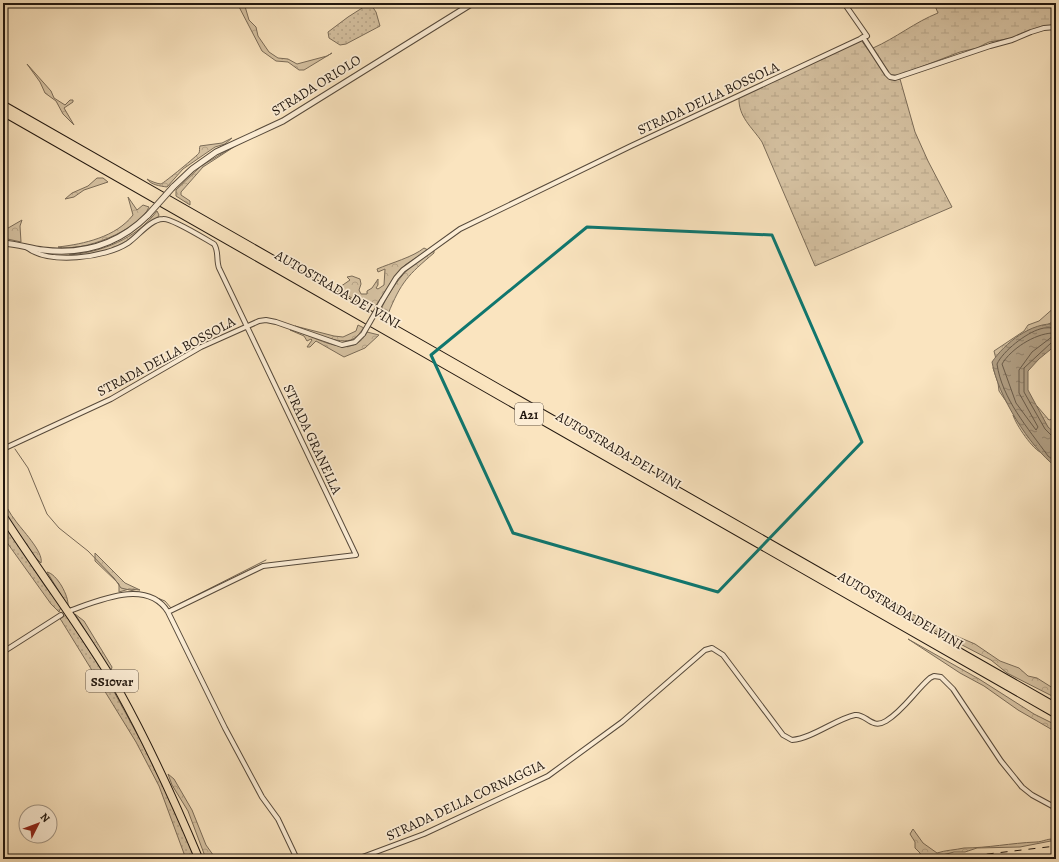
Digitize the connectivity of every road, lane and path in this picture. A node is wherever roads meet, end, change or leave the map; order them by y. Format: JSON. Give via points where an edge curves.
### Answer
{"nodes":[{"id":1,"x":473,"y":3,"type":"edge"},
{"id":2,"x":844,"y":3,"type":"edge"},
{"id":3,"x":1056,"y":27,"type":"edge"},
{"id":4,"x":865,"y":37,"type":"junction"},
{"id":5,"x":3,"y":105,"type":"edge"},
{"id":6,"x":3,"y":112,"type":"edge"},
{"id":7,"x":3,"y":242,"type":"edge"},
{"id":8,"x":24,"y":246,"type":"junction"},
{"id":9,"x":247,"y":326,"type":"junction"},
{"id":10,"x":3,"y":449,"type":"edge"},
{"id":11,"x":3,"y":516,"type":"edge"},
{"id":12,"x":69,"y":611,"type":"dead end"},
{"id":13,"x":168,"y":612,"type":"junction"},
{"id":14,"x":61,"y":615,"type":"dead end"},
{"id":15,"x":3,"y":652,"type":"edge"},
{"id":16,"x":1056,"y":707,"type":"edge"},
{"id":17,"x":1056,"y":714,"type":"edge"},
{"id":18,"x":1056,"y":808,"type":"edge"},
{"id":19,"x":199,"y":859,"type":"edge"},
{"id":20,"x":297,"y":859,"type":"edge"},
{"id":21,"x":357,"y":859,"type":"edge"}],
"edges":[{"from":1,"to":8,"type":"street","name":"STRADA ORIOLO","bridge":true,"via":[[283,121],[216,152],[192,169],[148,215],[123,235],[93,248],[57,251]]},
{"from":2,"to":4,"type":"street"},
{"from":3,"to":4,"type":"street","via":[[1038,30],[895,78],[887,74]]},
{"from":4,"to":9,"type":"street","name":"STRADA DELLA BOSSOLA","bridge":true,"via":[[631,146],[460,230],[403,270],[363,334],[355,342],[342,345],[270,321]]},
{"from":5,"to":16,"type":"highway","name":"AUTOSTRADA DEI VINI","number":"A21"},
{"from":6,"to":17,"type":"highway","name":"AUTOSTRADA DEI VINI","number":"A21"},
{"from":7,"to":8,"type":"street","name":"STRADA ORIOLO"},
{"from":8,"to":9,"type":"street","name":"STRADA GRANELLA","via":[[41,254],[91,256],[126,244],[158,220],[170,220],[216,246],[219,268]]},
{"from":9,"to":10,"type":"street","name":"STRADA DELLA BOSSOLA","via":[[189,353],[111,399]]},
{"from":9,"to":13,"type":"street","name":"STRADA GRANELLA","via":[[356,555],[263,566]]},
{"from":11,"to":19,"type":"highway","number":"SS10var","via":[[68,611],[118,691],[157,766]]},
{"from":12,"to":13,"type":"street","via":[[105,598],[128,594],[153,598]]},
{"from":13,"to":20,"type":"street","via":[[225,728],[262,797],[280,823]]},
{"from":14,"to":15,"type":"street"},
{"from":18,"to":21,"type":"street","name":"STRADA DELLA CORNAGGIA","via":[[1032,795],[1014,779],[959,697],[941,677],[930,678],[885,721],[874,723],[854,715],[821,731],[792,740],[783,735],[723,655],[712,648],[705,650],[622,722],[548,776],[424,834]]}]}
